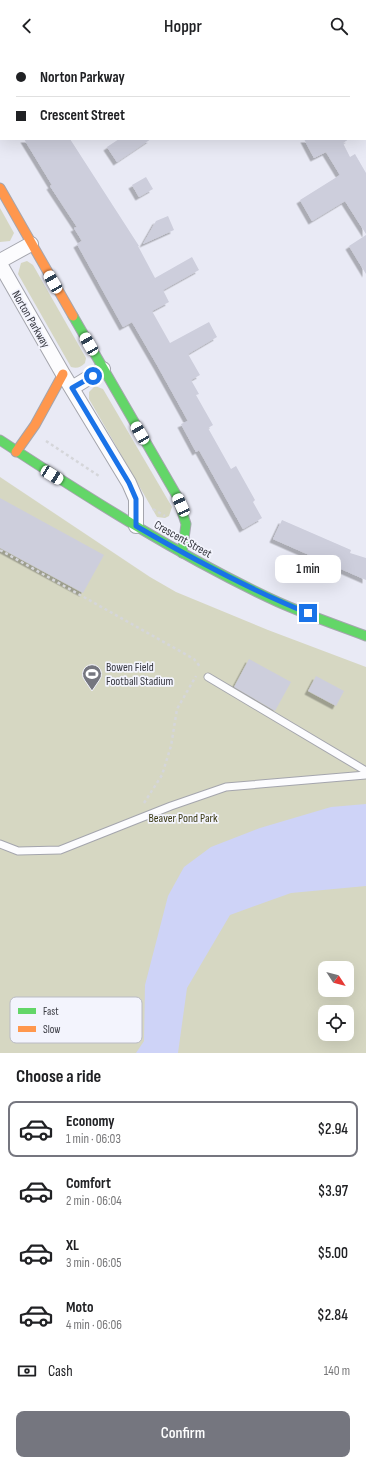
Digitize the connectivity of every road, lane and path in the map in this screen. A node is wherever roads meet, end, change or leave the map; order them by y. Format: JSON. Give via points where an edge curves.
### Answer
{"nodes":[{"id":1,"x":0,"y":188,"type":"edge"},
{"id":2,"x":31,"y":244,"type":"junction"},
{"id":3,"x":0,"y":262,"type":"edge"},
{"id":4,"x":103,"y":369,"type":"junction"},
{"id":5,"x":63,"y":374,"type":"junction"},
{"id":6,"x":72,"y":388,"type":"junction"},
{"id":7,"x":43,"y":439,"type":"dead end"},
{"id":8,"x":0,"y":440,"type":"edge"},
{"id":9,"x":16,"y":452,"type":"junction"},
{"id":10,"x":99,"y":476,"type":"dead end"},
{"id":11,"x":153,"y":509,"type":"dead end"},
{"id":12,"x":167,"y":517,"type":"dead end"},
{"id":13,"x":136,"y":526,"type":"junction"},
{"id":14,"x":0,"y":550,"type":"edge"},
{"id":15,"x":182,"y":553,"type":"junction"},
{"id":16,"x":366,"y":636,"type":"edge"},
{"id":17,"x":201,"y":668,"type":"junction"},
{"id":18,"x":208,"y":677,"type":"joint"},
{"id":19,"x":366,"y":771,"type":"edge"},
{"id":20,"x":366,"y":775,"type":"edge"},
{"id":21,"x":136,"y":822,"type":"junction"},
{"id":22,"x":0,"y":844,"type":"edge"}],
"edges":[{"from":1,"to":2,"type":"street"},
{"from":2,"to":3,"type":"street","name":"Norton Parkway"},
{"from":2,"to":4,"type":"street"},
{"from":3,"to":5,"type":"street","name":"Norton Parkway"},
{"from":4,"to":6,"type":"street"},
{"from":4,"to":15,"type":"street","via":[[185,513],[187,527]]},
{"from":5,"to":6,"type":"street","name":"Norton Parkway"},
{"from":5,"to":9,"type":"street","via":[[35,425]]},
{"from":6,"to":13,"type":"street","name":"Norton Parkway","via":[[129,483],[136,499]]},
{"from":7,"to":10,"type":"path"},
{"from":8,"to":9,"type":"street","name":"Crescent Street"},
{"from":9,"to":13,"type":"street","name":"Crescent Street"},
{"from":11,"to":12,"type":"path"},
{"from":13,"to":15,"type":"street","name":"Crescent Street"},
{"from":14,"to":17,"type":"path","via":[[194,659]]},
{"from":15,"to":16,"type":"street","name":"Crescent Street","via":[[279,602]]},
{"from":17,"to":18,"type":"path"},
{"from":17,"to":21,"type":"path","via":[[177,709],[171,746],[162,775],[143,805]]},
{"from":18,"to":19,"type":"lane"},
{"from":20,"to":21,"type":"lane","via":[[226,787],[171,806]]},
{"from":21,"to":22,"type":"lane","via":[[60,850],[18,851]]}]}
